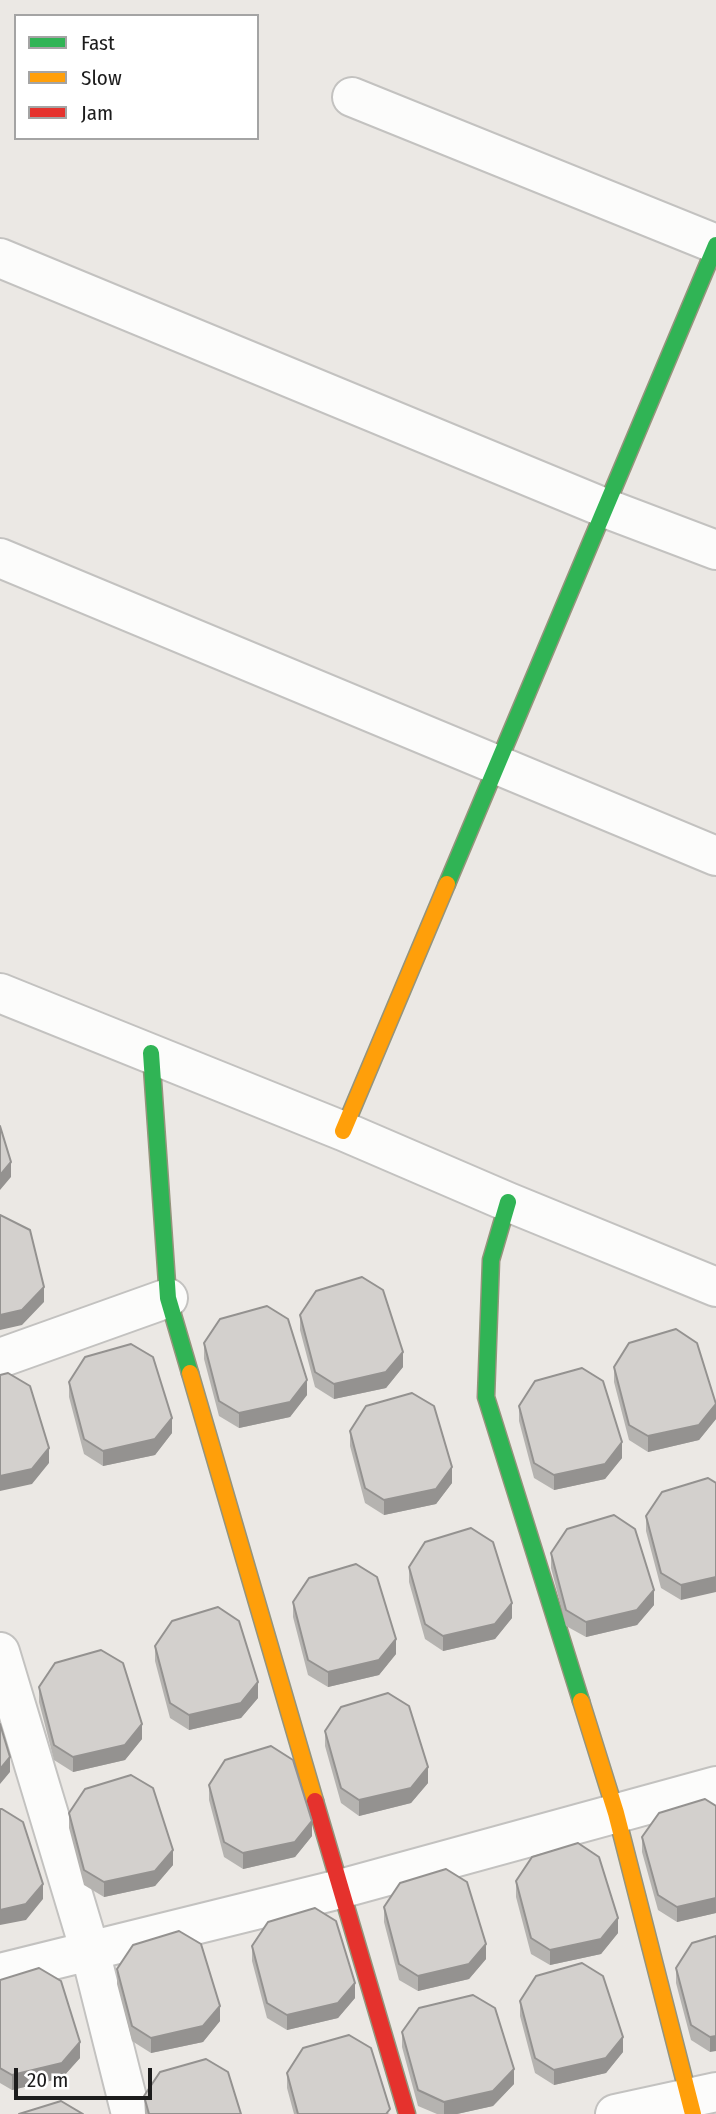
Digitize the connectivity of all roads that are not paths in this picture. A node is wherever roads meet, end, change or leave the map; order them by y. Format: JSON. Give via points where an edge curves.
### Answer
{"nodes":[{"id":1,"x":352,"y":97,"type":"dead end"},
{"id":2,"x":716,"y":244,"type":"edge"},
{"id":3,"x":0,"y":258,"type":"edge"},
{"id":4,"x":605,"y":508,"type":"junction"},
{"id":5,"x":716,"y":550,"type":"edge"},
{"id":6,"x":0,"y":558,"type":"edge"},
{"id":7,"x":496,"y":766,"type":"junction"},
{"id":8,"x":716,"y":856,"type":"edge"},
{"id":9,"x":0,"y":993,"type":"edge"},
{"id":10,"x":151,"y":1053,"type":"junction"},
{"id":11,"x":344,"y":1131,"type":"junction"},
{"id":12,"x":508,"y":1202,"type":"junction"},
{"id":13,"x":716,"y":1287,"type":"edge"},
{"id":14,"x":168,"y":1298,"type":"junction"},
{"id":15,"x":0,"y":1357,"type":"edge"},
{"id":16,"x":0,"y":1652,"type":"edge"},
{"id":17,"x":716,"y":1786,"type":"edge"},
{"id":18,"x":616,"y":1813,"type":"junction"},
{"id":19,"x":340,"y":1889,"type":"junction"},
{"id":20,"x":90,"y":1951,"type":"junction"},
{"id":21,"x":0,"y":1973,"type":"edge"},
{"id":22,"x":700,"y":2101,"type":"edge"},
{"id":23,"x":131,"y":2114,"type":"edge"},
{"id":24,"x":407,"y":2114,"type":"edge"},
{"id":25,"x":615,"y":2114,"type":"edge"}],
"edges":[{"from":1,"to":2,"type":"street"},
{"from":2,"to":4,"type":"street"},
{"from":3,"to":4,"type":"street"},
{"from":4,"to":5,"type":"street"},
{"from":4,"to":7,"type":"street"},
{"from":6,"to":7,"type":"street"},
{"from":7,"to":8,"type":"street"},
{"from":7,"to":11,"type":"street"},
{"from":9,"to":10,"type":"street"},
{"from":10,"to":11,"type":"street"},
{"from":10,"to":14,"type":"street"},
{"from":11,"to":12,"type":"street"},
{"from":12,"to":13,"type":"street"},
{"from":12,"to":18,"type":"street","via":[[491,1260],[486,1397]]},
{"from":14,"to":15,"type":"street"},
{"from":14,"to":19,"type":"street"},
{"from":16,"to":20,"type":"street"},
{"from":17,"to":18,"type":"street"},
{"from":18,"to":19,"type":"street"},
{"from":18,"to":22,"type":"street"},
{"from":19,"to":20,"type":"street"},
{"from":19,"to":24,"type":"street"},
{"from":20,"to":21,"type":"street"},
{"from":20,"to":23,"type":"street"},
{"from":22,"to":25,"type":"street"}]}
